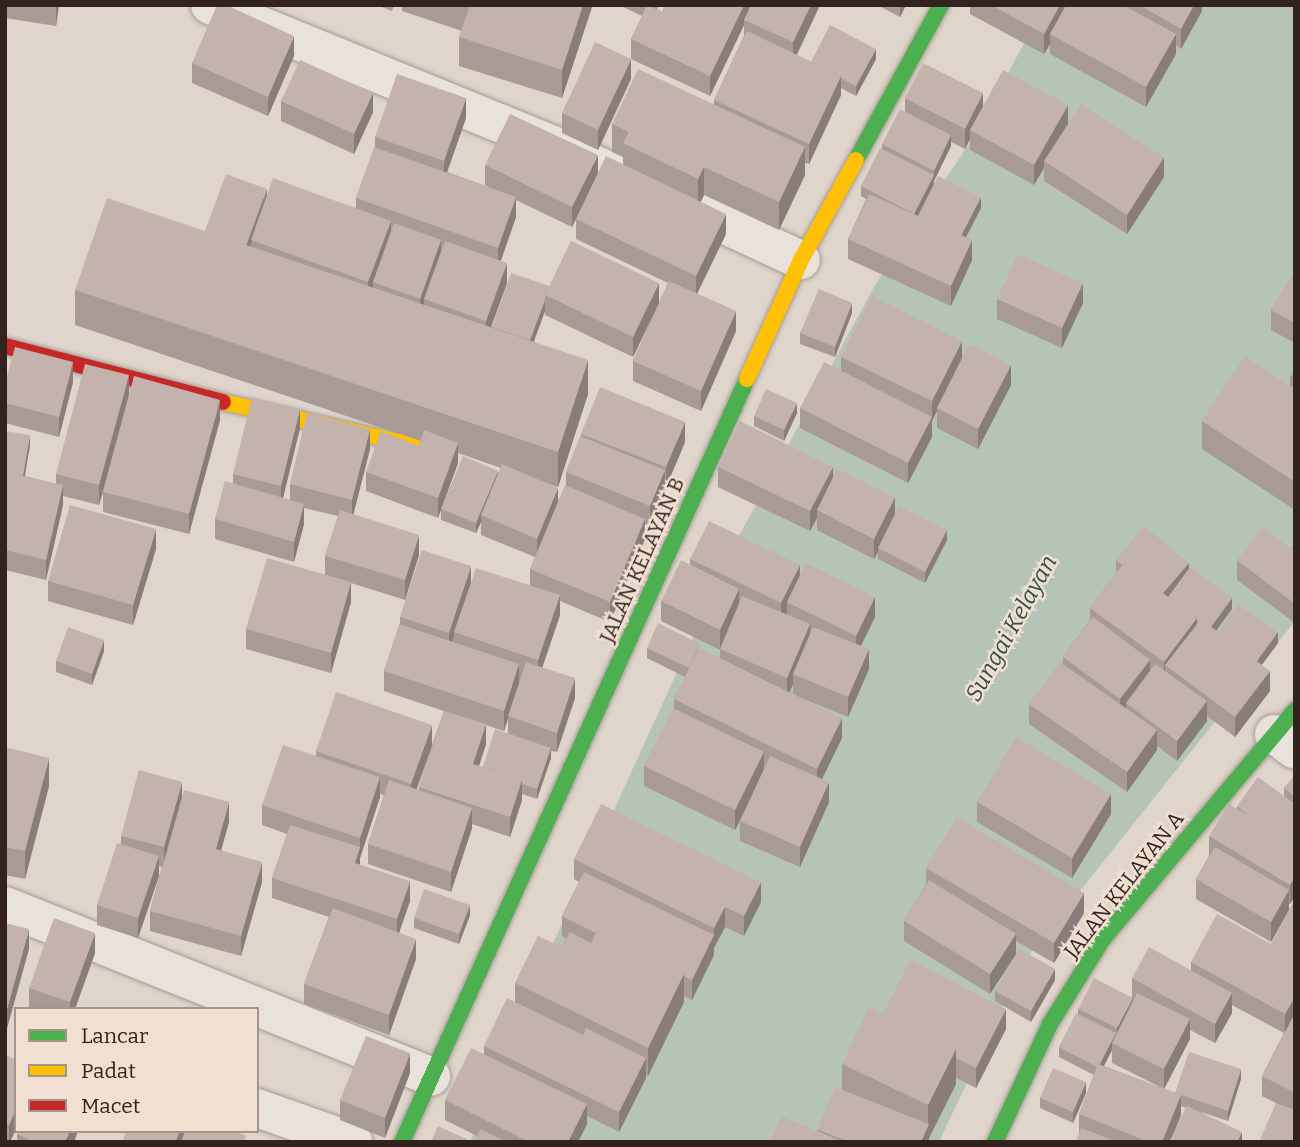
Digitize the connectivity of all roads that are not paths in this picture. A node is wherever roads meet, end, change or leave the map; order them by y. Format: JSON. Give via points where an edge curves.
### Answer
{"nodes":[{"id":1,"x":210,"y":5,"type":"edge"},
{"id":2,"x":941,"y":5,"type":"edge"},
{"id":3,"x":801,"y":260,"type":"junction"},
{"id":4,"x":5,"y":346,"type":"edge"},
{"id":5,"x":441,"y":453,"type":"edge"},
{"id":6,"x":1288,"y":731,"type":"edge"},
{"id":7,"x":5,"y":906,"type":"edge"},
{"id":8,"x":258,"y":1007,"type":"edge"},
{"id":9,"x":259,"y":1007,"type":"edge"},
{"id":10,"x":431,"y":1076,"type":"junction"},
{"id":11,"x":259,"y":1109,"type":"edge"},
{"id":12,"x":353,"y":1142,"type":"edge"},
{"id":13,"x":402,"y":1142,"type":"edge"},
{"id":14,"x":995,"y":1142,"type":"edge"}],
"edges":[{"from":1,"to":3,"type":"street","via":[[555,146]]},
{"from":2,"to":3,"type":"street","name":"JALAN KELAYAN B"},
{"from":3,"to":10,"type":"street","name":"JALAN KELAYAN B","via":[[668,538]]},
{"from":4,"to":5,"type":"street"},
{"from":6,"to":14,"type":"street","name":"JALAN KELAYAN A","via":[[1102,939],[1050,1024]]},
{"from":7,"to":8,"type":"street"},
{"from":9,"to":10,"type":"street"},
{"from":10,"to":13,"type":"street","name":"JALAN KELAYAN B"},
{"from":11,"to":12,"type":"street"}]}
